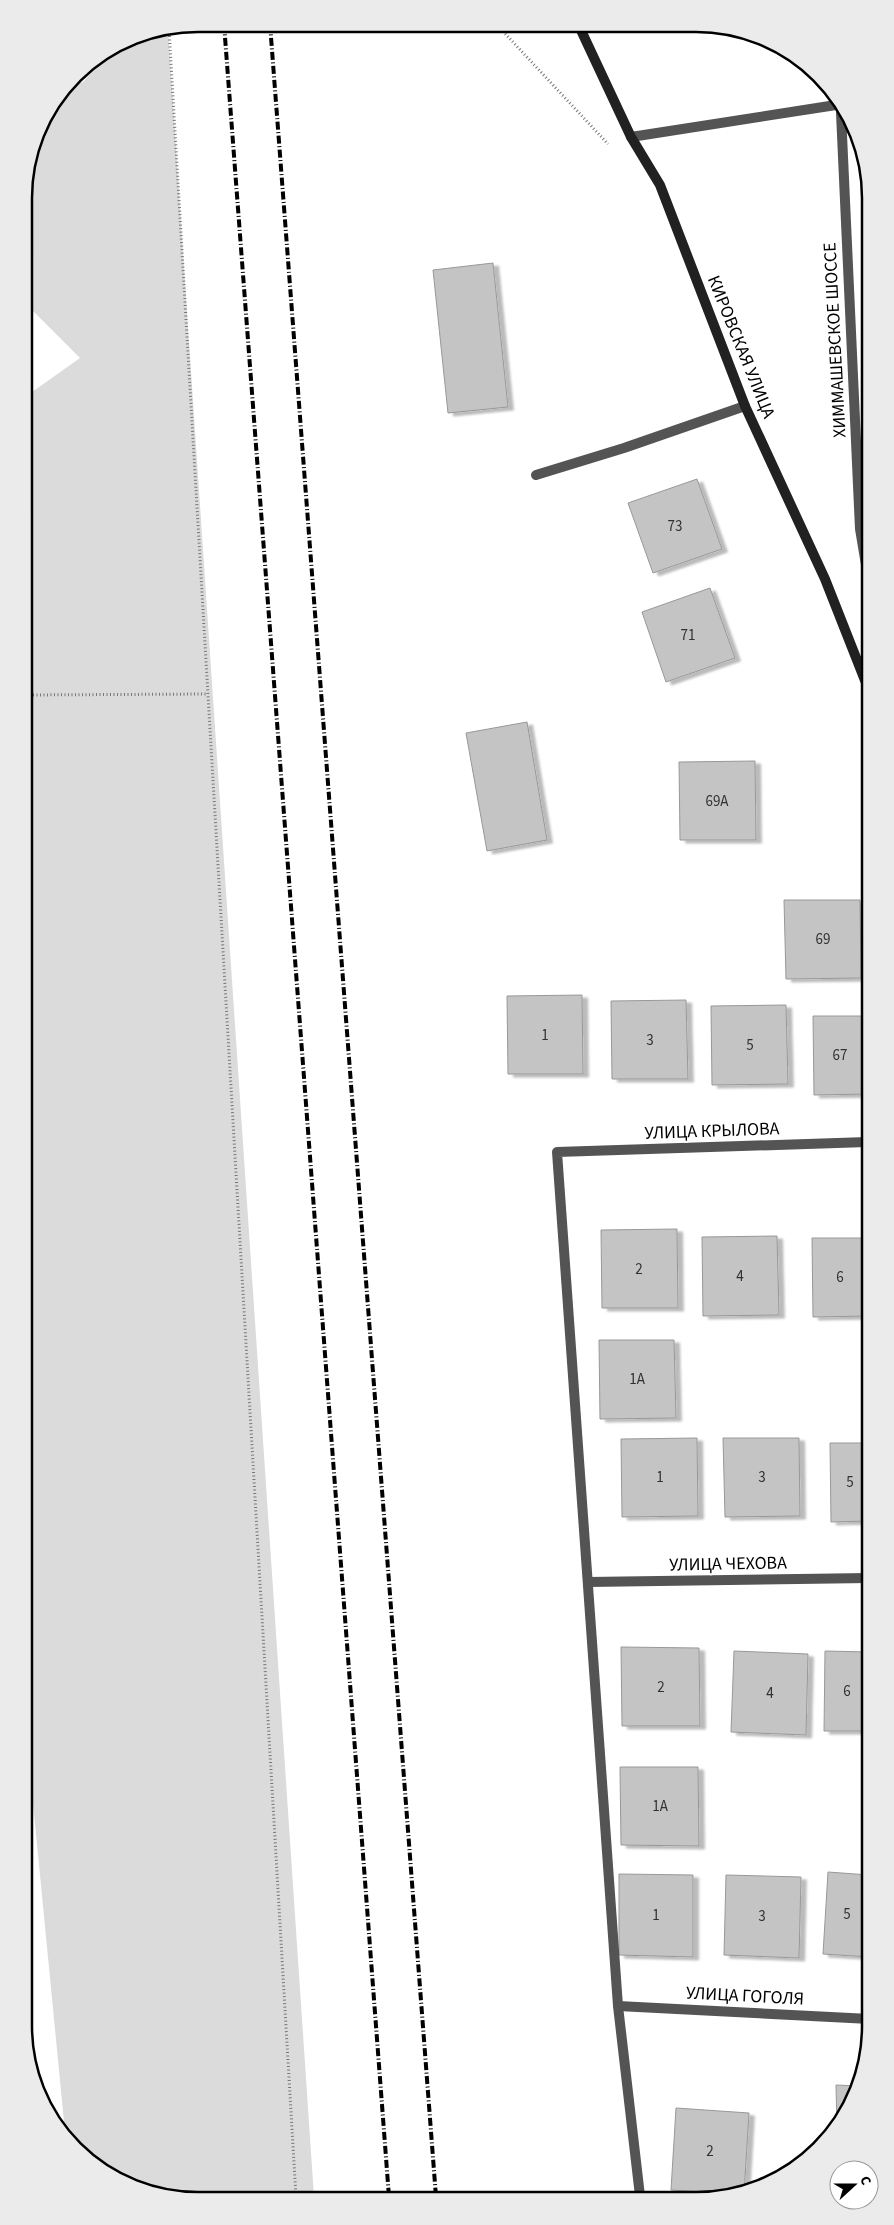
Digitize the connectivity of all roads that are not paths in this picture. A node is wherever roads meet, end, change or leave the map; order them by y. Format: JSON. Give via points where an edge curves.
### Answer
{"nodes":[{"id":1,"x":582,"y":32,"type":"edge"},
{"id":2,"x":833,"y":105,"type":"edge"},
{"id":3,"x":846,"y":130,"type":"edge"},
{"id":4,"x":631,"y":137,"type":"junction"},
{"id":5,"x":745,"y":406,"type":"junction"},
{"id":6,"x":536,"y":475,"type":"dead end"},
{"id":7,"x":862,"y":540,"type":"edge"},
{"id":8,"x":862,"y":672,"type":"edge"},
{"id":9,"x":861,"y":1142,"type":"edge"},
{"id":10,"x":861,"y":1578,"type":"edge"},
{"id":11,"x":588,"y":1582,"type":"junction"},
{"id":12,"x":618,"y":2006,"type":"junction"},
{"id":13,"x":861,"y":2019,"type":"edge"},
{"id":14,"x":640,"y":2192,"type":"edge"}],
"edges":[{"from":1,"to":4,"type":"main road","name":"КИРОВСКАЯ УЛИЦА"},
{"from":2,"to":4,"type":"street"},
{"from":3,"to":7,"type":"street","name":"ХИММАШЕВСКОЕ ШОССЕ"},
{"from":4,"to":5,"type":"main road","name":"КИРОВСКАЯ УЛИЦА","via":[[660,185]]},
{"from":5,"to":6,"type":"street"},
{"from":5,"to":8,"type":"main road","name":"КИРОВСКАЯ УЛИЦА","via":[[825,578]]},
{"from":9,"to":11,"type":"street","name":"УЛИЦА КРЫЛОВА","via":[[557,1152]]},
{"from":10,"to":11,"type":"street","name":"УЛИЦА ЧЕХОВА"},
{"from":11,"to":12,"type":"street"},
{"from":12,"to":13,"type":"street","name":"УЛИЦА ГОГОЛЯ"},
{"from":12,"to":14,"type":"street"}]}
